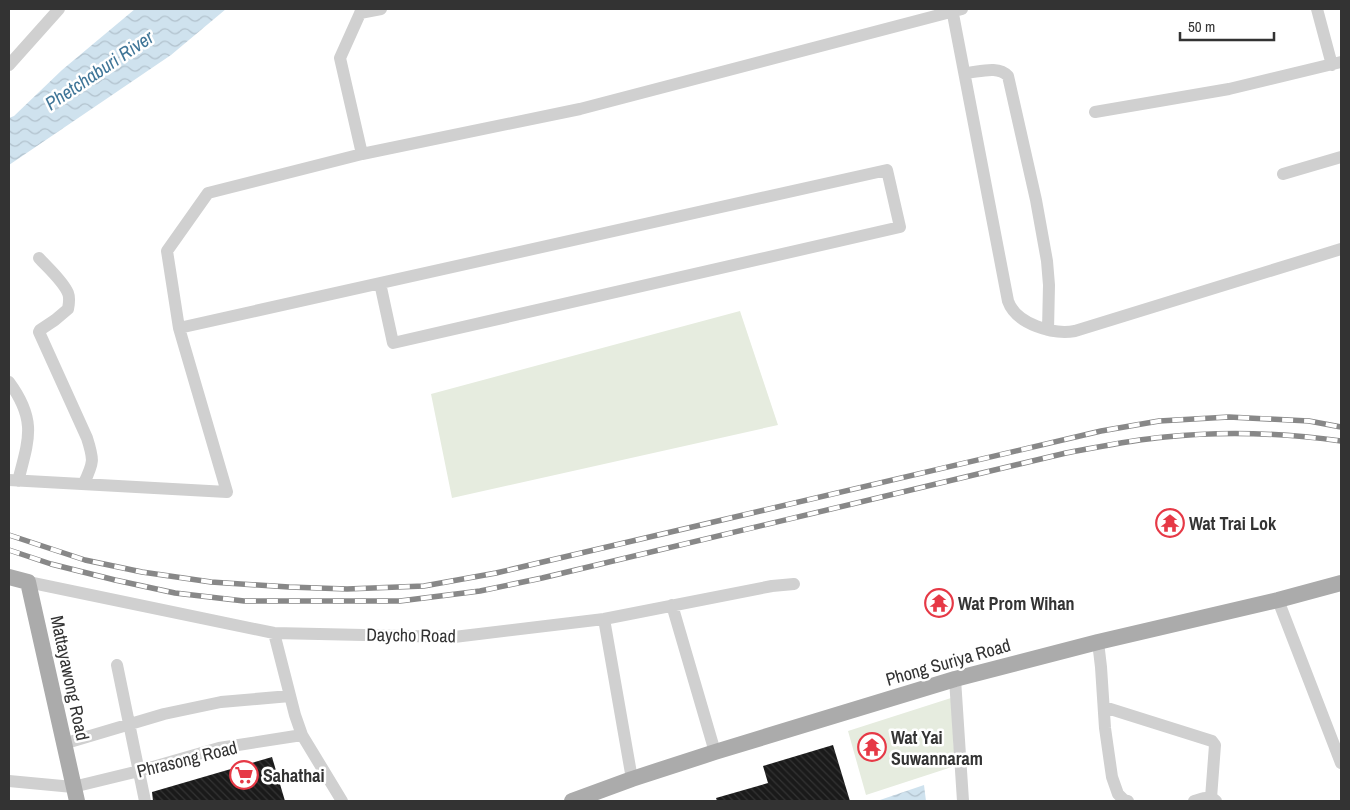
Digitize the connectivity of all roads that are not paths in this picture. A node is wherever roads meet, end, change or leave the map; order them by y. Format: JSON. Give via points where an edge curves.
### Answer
{"nodes":[{"id":1,"x":59,"y":9,"type":"edge"},
{"id":2,"x":381,"y":9,"type":"edge"},
{"id":3,"x":1317,"y":9,"type":"edge"},
{"id":4,"x":956,"y":10,"type":"edge"},
{"id":5,"x":361,"y":11,"type":"edge"},
{"id":6,"x":1337,"y":64,"type":"edge"},
{"id":7,"x":9,"y":65,"type":"edge"},
{"id":8,"x":965,"y":73,"type":"junction"},
{"id":9,"x":1095,"y":112,"type":"dead end"},
{"id":10,"x":362,"y":154,"type":"junction"},
{"id":11,"x":1341,"y":157,"type":"edge"},
{"id":12,"x":1283,"y":174,"type":"dead end"},
{"id":13,"x":1341,"y":248,"type":"edge"},
{"id":14,"x":39,"y":258,"type":"dead end"},
{"id":15,"x":380,"y":283,"type":"junction"},
{"id":16,"x":179,"y":328,"type":"junction"},
{"id":17,"x":1048,"y":330,"type":"junction"},
{"id":18,"x":9,"y":382,"type":"edge"},
{"id":19,"x":13,"y":481,"type":"edge"},
{"id":20,"x":84,"y":483,"type":"junction"},
{"id":21,"x":9,"y":577,"type":"edge"},
{"id":22,"x":28,"y":582,"type":"junction"},
{"id":23,"x":1341,"y":583,"type":"edge"},
{"id":24,"x":794,"y":584,"type":"dead end"},
{"id":25,"x":1278,"y":600,"type":"junction"},
{"id":26,"x":672,"y":605,"type":"junction"},
{"id":27,"x":604,"y":619,"type":"junction"},
{"id":28,"x":274,"y":633,"type":"junction"},
{"id":29,"x":1098,"y":642,"type":"junction"},
{"id":30,"x":117,"y":665,"type":"dead end"},
{"id":31,"x":955,"y":679,"type":"junction"},
{"id":32,"x":290,"y":696,"type":"junction"},
{"id":33,"x":1104,"y":707,"type":"junction"},
{"id":34,"x":129,"y":724,"type":"junction"},
{"id":35,"x":302,"y":735,"type":"junction"},
{"id":36,"x":64,"y":744,"type":"junction"},
{"id":37,"x":715,"y":752,"type":"junction"},
{"id":38,"x":1341,"y":763,"type":"edge"},
{"id":39,"x":139,"y":771,"type":"junction"},
{"id":40,"x":632,"y":779,"type":"junction"},
{"id":41,"x":9,"y":781,"type":"edge"},
{"id":42,"x":75,"y":794,"type":"edge"},
{"id":43,"x":1214,"y":799,"type":"edge"},
{"id":44,"x":145,"y":801,"type":"edge"},
{"id":45,"x":342,"y":801,"type":"edge"},
{"id":46,"x":574,"y":801,"type":"edge"},
{"id":47,"x":963,"y":801,"type":"edge"},
{"id":48,"x":1128,"y":801,"type":"edge"},
{"id":49,"x":1194,"y":801,"type":"edge"}],
"edges":[{"from":1,"to":7,"type":"street"},
{"from":2,"to":5,"type":"street"},
{"from":3,"to":6,"type":"street"},
{"from":4,"to":8,"type":"street"},
{"from":4,"to":10,"type":"street","via":[[580,108]]},
{"from":5,"to":10,"type":"street","via":[[340,58]]},
{"from":6,"to":9,"type":"street","via":[[1229,89]]},
{"from":8,"to":17,"type":"street","via":[[1008,301],[1017,314]]},
{"from":8,"to":17,"type":"street","via":[[997,70],[1008,76],[1047,261]]},
{"from":10,"to":16,"type":"street","via":[[208,193],[167,251]]},
{"from":11,"to":12,"type":"street"},
{"from":13,"to":17,"type":"street","via":[[1075,331]]},
{"from":14,"to":20,"type":"street","via":[[68,293],[68,309],[38,332],[87,438],[92,458]]},
{"from":15,"to":15,"type":"street","via":[[393,343],[900,227],[888,170]]},
{"from":15,"to":16,"type":"street"},
{"from":16,"to":20,"type":"street","via":[[227,492]]},
{"from":18,"to":19,"type":"street","via":[[25,408],[28,425],[28,443]]},
{"from":19,"to":20,"type":"street"},
{"from":21,"to":22,"type":"main road"},
{"from":22,"to":28,"type":"street","name":"Daycho Road"},
{"from":22,"to":36,"type":"main road","name":"Mattayawong Road"},
{"from":23,"to":25,"type":"main road","name":"Phong Suriya Road"},
{"from":24,"to":26,"type":"street","name":"Daycho Road"},
{"from":25,"to":29,"type":"main road","name":"Phong Suriya Road"},
{"from":25,"to":38,"type":"street"},
{"from":26,"to":27,"type":"street","name":"Daycho Road"},
{"from":26,"to":37,"type":"street"},
{"from":27,"to":28,"type":"street","name":"Daycho Road","via":[[454,637]]},
{"from":27,"to":40,"type":"street"},
{"from":28,"to":32,"type":"street"},
{"from":29,"to":31,"type":"main road","name":"Phong Suriya Road"},
{"from":29,"to":33,"type":"street"},
{"from":30,"to":34,"type":"street"},
{"from":31,"to":37,"type":"main road","name":"Phong Suriya Road"},
{"from":31,"to":47,"type":"street"},
{"from":32,"to":34,"type":"street","via":[[221,702]]},
{"from":32,"to":35,"type":"street"},
{"from":33,"to":43,"type":"street","via":[[1216,744]]},
{"from":33,"to":48,"type":"street","via":[[1112,778],[1118,794]]},
{"from":34,"to":36,"type":"street"},
{"from":34,"to":39,"type":"street"},
{"from":35,"to":39,"type":"street","name":"Phrasong Road","via":[[219,748]]},
{"from":35,"to":45,"type":"street"},
{"from":36,"to":42,"type":"main road","name":"Mattayawong Road"},
{"from":37,"to":40,"type":"main road","name":"Phong Suriya Road"},
{"from":39,"to":42,"type":"street","name":"Phrasong Road"},
{"from":39,"to":44,"type":"street"},
{"from":40,"to":46,"type":"main road","name":"Phong Suriya Road"},
{"from":41,"to":42,"type":"street","name":"Phrasong Road"},
{"from":43,"to":49,"type":"street"}]}
